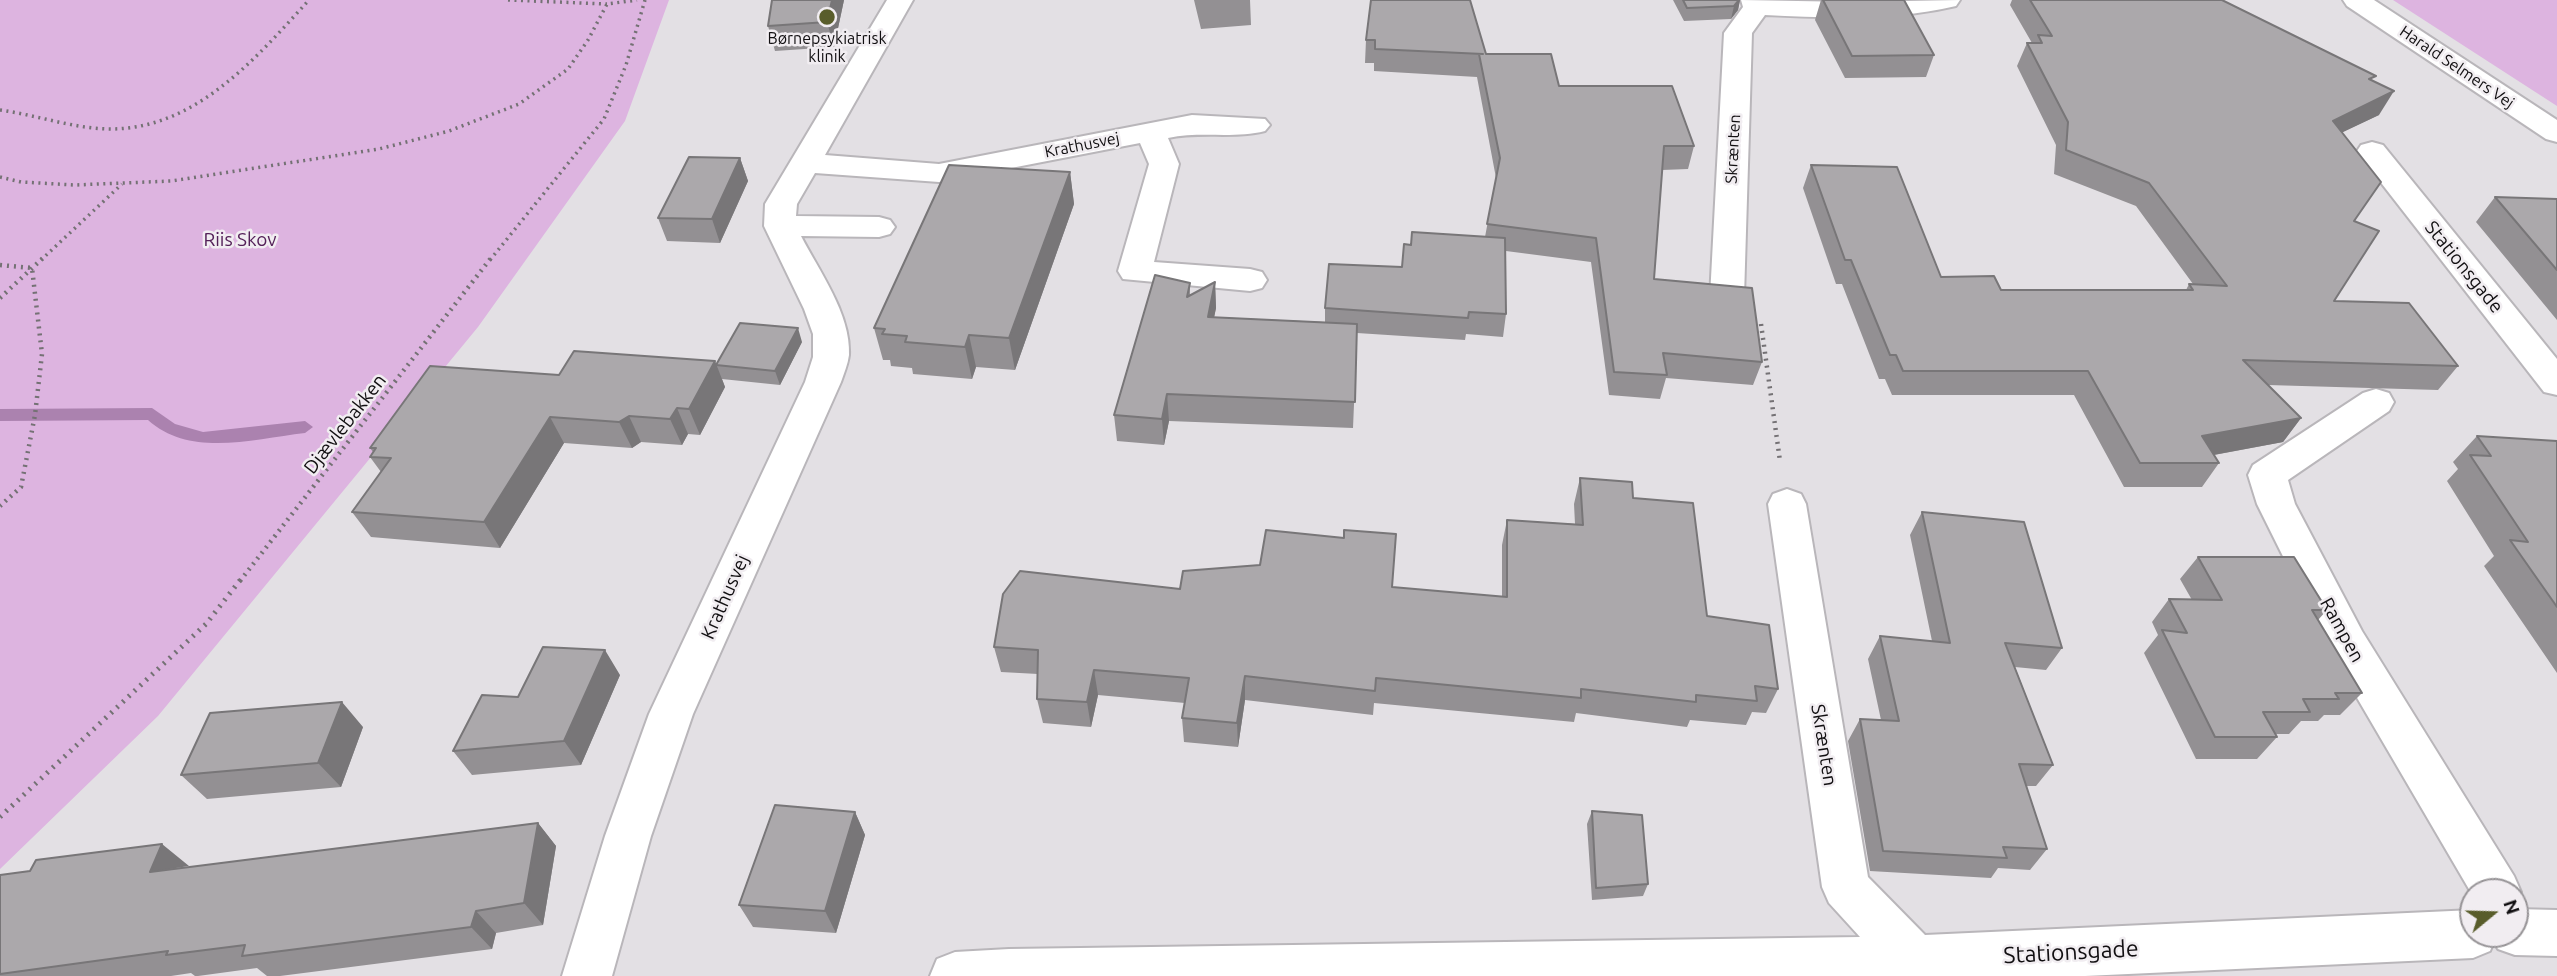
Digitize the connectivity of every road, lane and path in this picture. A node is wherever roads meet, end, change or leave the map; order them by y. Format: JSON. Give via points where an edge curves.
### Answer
{"nodes":[{"id":1,"x":309,"y":0,"type":"edge"},
{"id":2,"x":508,"y":0,"type":"edge"},
{"id":3,"x":637,"y":0,"type":"edge"},
{"id":4,"x":645,"y":0,"type":"edge"},
{"id":5,"x":900,"y":0,"type":"edge"},
{"id":6,"x":1947,"y":0,"type":"edge"},
{"id":7,"x":2357,"y":0,"type":"edge"},
{"id":8,"x":606,"y":2,"type":"edge"},
{"id":9,"x":1756,"y":3,"type":"edge"},
{"id":10,"x":0,"y":110,"type":"edge"},
{"id":11,"x":1255,"y":125,"type":"dead end"},
{"id":12,"x":1151,"y":132,"type":"junction"},
{"id":13,"x":2557,"y":133,"type":"edge"},
{"id":14,"x":2372,"y":151,"type":"dead end"},
{"id":15,"x":805,"y":163,"type":"junction"},
{"id":16,"x":0,"y":177,"type":"edge"},
{"id":17,"x":122,"y":183,"type":"junction"},
{"id":18,"x":780,"y":226,"type":"junction"},
{"id":19,"x":879,"y":227,"type":"dead end"},
{"id":20,"x":0,"y":265,"type":"edge"},
{"id":21,"x":32,"y":268,"type":"junction"},
{"id":22,"x":1250,"y":280,"type":"dead end"},
{"id":23,"x":1727,"y":297,"type":"joint"},
{"id":24,"x":0,"y":298,"type":"edge"},
{"id":25,"x":2557,"y":383,"type":"edge"},
{"id":26,"x":2376,"y":402,"type":"dead end"},
{"id":27,"x":1787,"y":503,"type":"joint"},
{"id":28,"x":0,"y":506,"type":"edge"},
{"id":29,"x":0,"y":817,"type":"edge"},
{"id":30,"x":2486,"y":878,"type":"edge"},
{"id":31,"x":2459,"y":927,"type":"edge"},
{"id":32,"x":1915,"y":960,"type":"junction"},
{"id":33,"x":1009,"y":974,"type":"edge"},
{"id":34,"x":587,"y":976,"type":"edge"},
{"id":35,"x":955,"y":976,"type":"edge"}],
"edges":[{"from":1,"to":10,"type":"path","via":[[256,58],[212,94],[172,117],[112,129]]},
{"from":2,"to":8,"type":"path"},
{"from":3,"to":8,"type":"path"},
{"from":4,"to":29,"type":"path","name":"Djævlebakken","via":[[604,119],[206,624]]},
{"from":5,"to":15,"type":"street"},
{"from":6,"to":9,"type":"street","via":[[1927,6],[1824,10]]},
{"from":7,"to":13,"type":"street","name":"Harald Selmers Vej"},
{"from":8,"to":17,"type":"path","via":[[589,40],[568,69],[519,104],[449,131],[379,149],[171,181]]},
{"from":9,"to":23,"type":"street","name":"Skrænten","via":[[1738,33]]},
{"from":11,"to":12,"type":"street","name":"Krathusvej","via":[[1192,124]]},
{"from":12,"to":15,"type":"street","name":"Krathusvej","via":[[939,173]]},
{"from":12,"to":22,"type":"street","via":[[1164,164],[1135,271]]},
{"from":14,"to":25,"type":"street","name":"Stationsgade"},
{"from":15,"to":18,"type":"street","via":[[781,204]]},
{"from":16,"to":17,"type":"path","via":[[75,185]]},
{"from":17,"to":21,"type":"path"},
{"from":18,"to":19,"type":"street"},
{"from":18,"to":34,"type":"street","name":"Krathusvej","via":[[821,309],[830,334],[831,357],[671,714],[628,836]]},
{"from":20,"to":21,"type":"path"},
{"from":21,"to":24,"type":"path"},
{"from":21,"to":28,"type":"path","via":[[42,354],[35,415],[21,487]]},
{"from":23,"to":27,"type":"path","via":[[1759,310]]},
{"from":26,"to":30,"type":"street","name":"Rampen","via":[[2267,475],[2276,504],[2347,643]]},
{"from":27,"to":32,"type":"street","name":"Skrænten","via":[[1846,887]]},
{"from":31,"to":32,"type":"street","name":"Stationsgade"},
{"from":32,"to":33,"type":"street","name":"Stationsgade"},
{"from":33,"to":35,"type":"street","name":"Stationsgade"}]}
